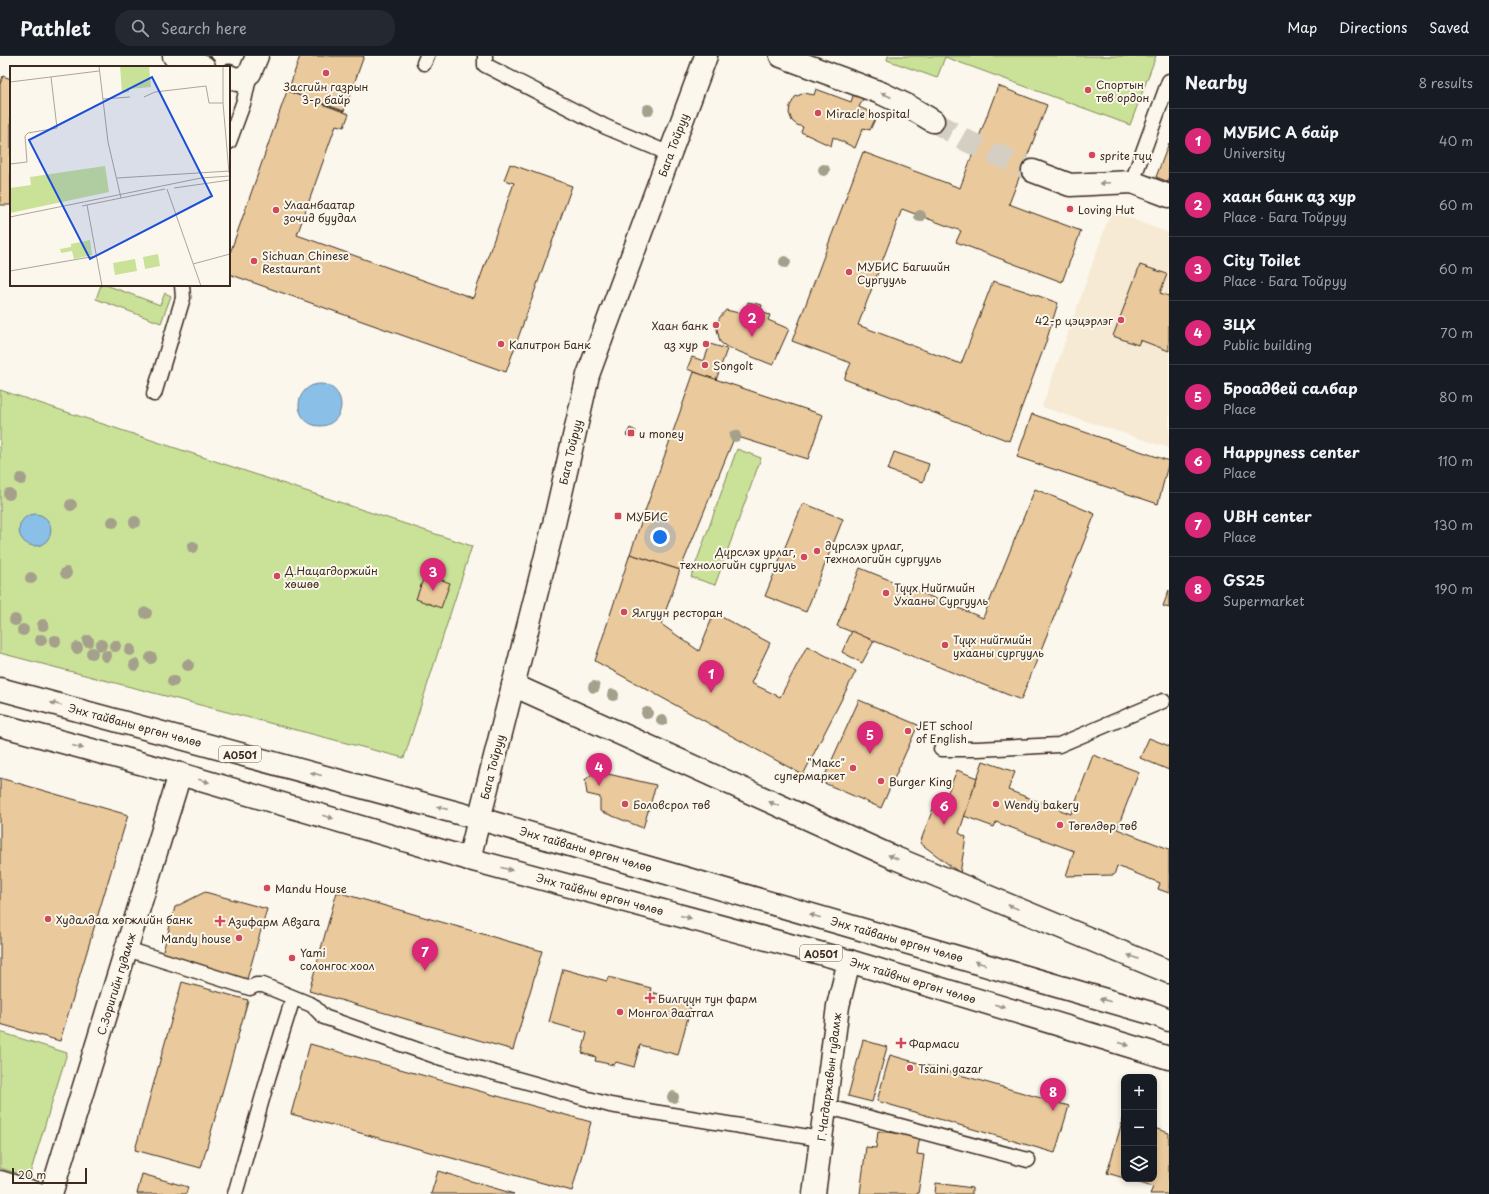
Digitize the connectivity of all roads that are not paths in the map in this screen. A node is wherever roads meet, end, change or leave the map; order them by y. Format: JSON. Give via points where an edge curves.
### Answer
{"nodes":[{"id":1,"x":174,"y":56,"type":"edge"},
{"id":2,"x":485,"y":56,"type":"edge"},
{"id":3,"x":706,"y":56,"type":"edge"},
{"id":4,"x":781,"y":56,"type":"edge"},
{"id":5,"x":817,"y":62,"type":"edge"},
{"id":6,"x":254,"y":64,"type":"edge"},
{"id":7,"x":201,"y":66,"type":"edge"},
{"id":8,"x":230,"y":76,"type":"edge"},
{"id":9,"x":1169,"y":81,"type":"edge"},
{"id":10,"x":933,"y":121,"type":"tunnel mouth"},
{"id":11,"x":230,"y":139,"type":"edge"},
{"id":12,"x":670,"y":154,"type":"junction"},
{"id":13,"x":1033,"y":171,"type":"tunnel mouth"},
{"id":14,"x":1132,"y":182,"type":"junction"},
{"id":15,"x":1169,"y":196,"type":"edge"},
{"id":16,"x":182,"y":286,"type":"edge"},
{"id":17,"x":154,"y":394,"type":"dead end"},
{"id":18,"x":513,"y":686,"type":"junction"},
{"id":19,"x":0,"y":689,"type":"edge"},
{"id":20,"x":1163,"y":701,"type":"dead end"},
{"id":21,"x":0,"y":725,"type":"edge"},
{"id":22,"x":940,"y":749,"type":"dead end"},
{"id":23,"x":180,"y":774,"type":"junction"},
{"id":24,"x":480,"y":819,"type":"junction"},
{"id":25,"x":469,"y":859,"type":"junction"},
{"id":26,"x":127,"y":948,"type":"junction"},
{"id":27,"x":849,"y":961,"type":"junction"},
{"id":28,"x":1169,"y":972,"type":"edge"},
{"id":29,"x":293,"y":998,"type":"junction"},
{"id":30,"x":1169,"y":1020,"type":"edge"},
{"id":31,"x":1169,"y":1058,"type":"edge"},
{"id":32,"x":826,"y":1106,"type":"junction"},
{"id":33,"x":821,"y":1139,"type":"junction"},
{"id":34,"x":1028,"y":1160,"type":"dead end"},
{"id":35,"x":0,"y":1182,"type":"edge"},
{"id":36,"x":39,"y":1194,"type":"edge"},
{"id":37,"x":51,"y":1194,"type":"edge"},
{"id":38,"x":235,"y":1194,"type":"edge"},
{"id":39,"x":814,"y":1194,"type":"edge"}],
"edges":[{"from":1,"to":7,"type":"main road"},
{"from":2,"to":12,"type":"lane","via":[[485,65],[606,127]]},
{"from":3,"to":12,"type":"main road","name":"Бага Тойруу"},
{"from":4,"to":5,"type":"main road"},
{"from":10,"to":5,"type":"main road","one_way":true,"via":[[881,92]]},
{"from":6,"to":8,"type":"main road","via":[[238,80]]},
{"from":6,"to":11,"type":"lane"},
{"from":9,"to":14,"type":"lane"},
{"from":12,"to":18,"type":"main road","name":"Бага Тойруу","via":[[588,375]]},
{"from":14,"to":13,"type":"main road","one_way":true,"via":[[1070,185]]},
{"from":14,"to":15,"type":"main road"},
{"from":16,"to":17,"type":"lane","via":[[183,298]]},
{"from":18,"to":24,"type":"main road","name":"Бага Тойруу"},
{"from":28,"to":18,"type":"main road","one_way":true,"via":[[895,858]]},
{"from":24,"to":19,"type":"main road","name":"Энх тайваны өргөн чөлөө","number":"A0501","one_way":true},
{"from":20,"to":22,"type":"lane","via":[[1059,745]]},
{"from":21,"to":23,"type":"main road","number":"A0501","one_way":true},
{"from":23,"to":25,"type":"main road","number":"A0501","one_way":true},
{"from":23,"to":26,"type":"main road","name":"С.Зоригийн гудамж"},
{"from":24,"to":25,"type":"main road","name":"Бага Тойруу"},
{"from":30,"to":24,"type":"main road","name":"Энх тайваны өргөн чөлөө","number":"A0501","one_way":true},
{"from":25,"to":27,"type":"main road","name":"Энх тайвны өргөн чөлөө","number":"A0501","one_way":true},
{"from":26,"to":29,"type":"lane","via":[[250,988],[263,985]]},
{"from":26,"to":37,"type":"main road","name":"С.Зоригийн гудамж"},
{"from":27,"to":31,"type":"main road","name":"Энх тайвны өргөн чөлөө","number":"A0501","one_way":true},
{"from":27,"to":32,"type":"main road","name":"Г.Чагдаржавын гудамж","via":[[838,1006]]},
{"from":29,"to":33,"type":"lane","via":[[312,1005],[324,1018],[431,1054],[602,1103]]},
{"from":29,"to":38,"type":"lane"},
{"from":32,"to":33,"type":"main road","name":"Г.Чагдаржавын гудамж"},
{"from":32,"to":34,"type":"lane"},
{"from":33,"to":39,"type":"main road","name":"Г.Чагдаржавын гудамж"},
{"from":35,"to":36,"type":"main road"}]}
